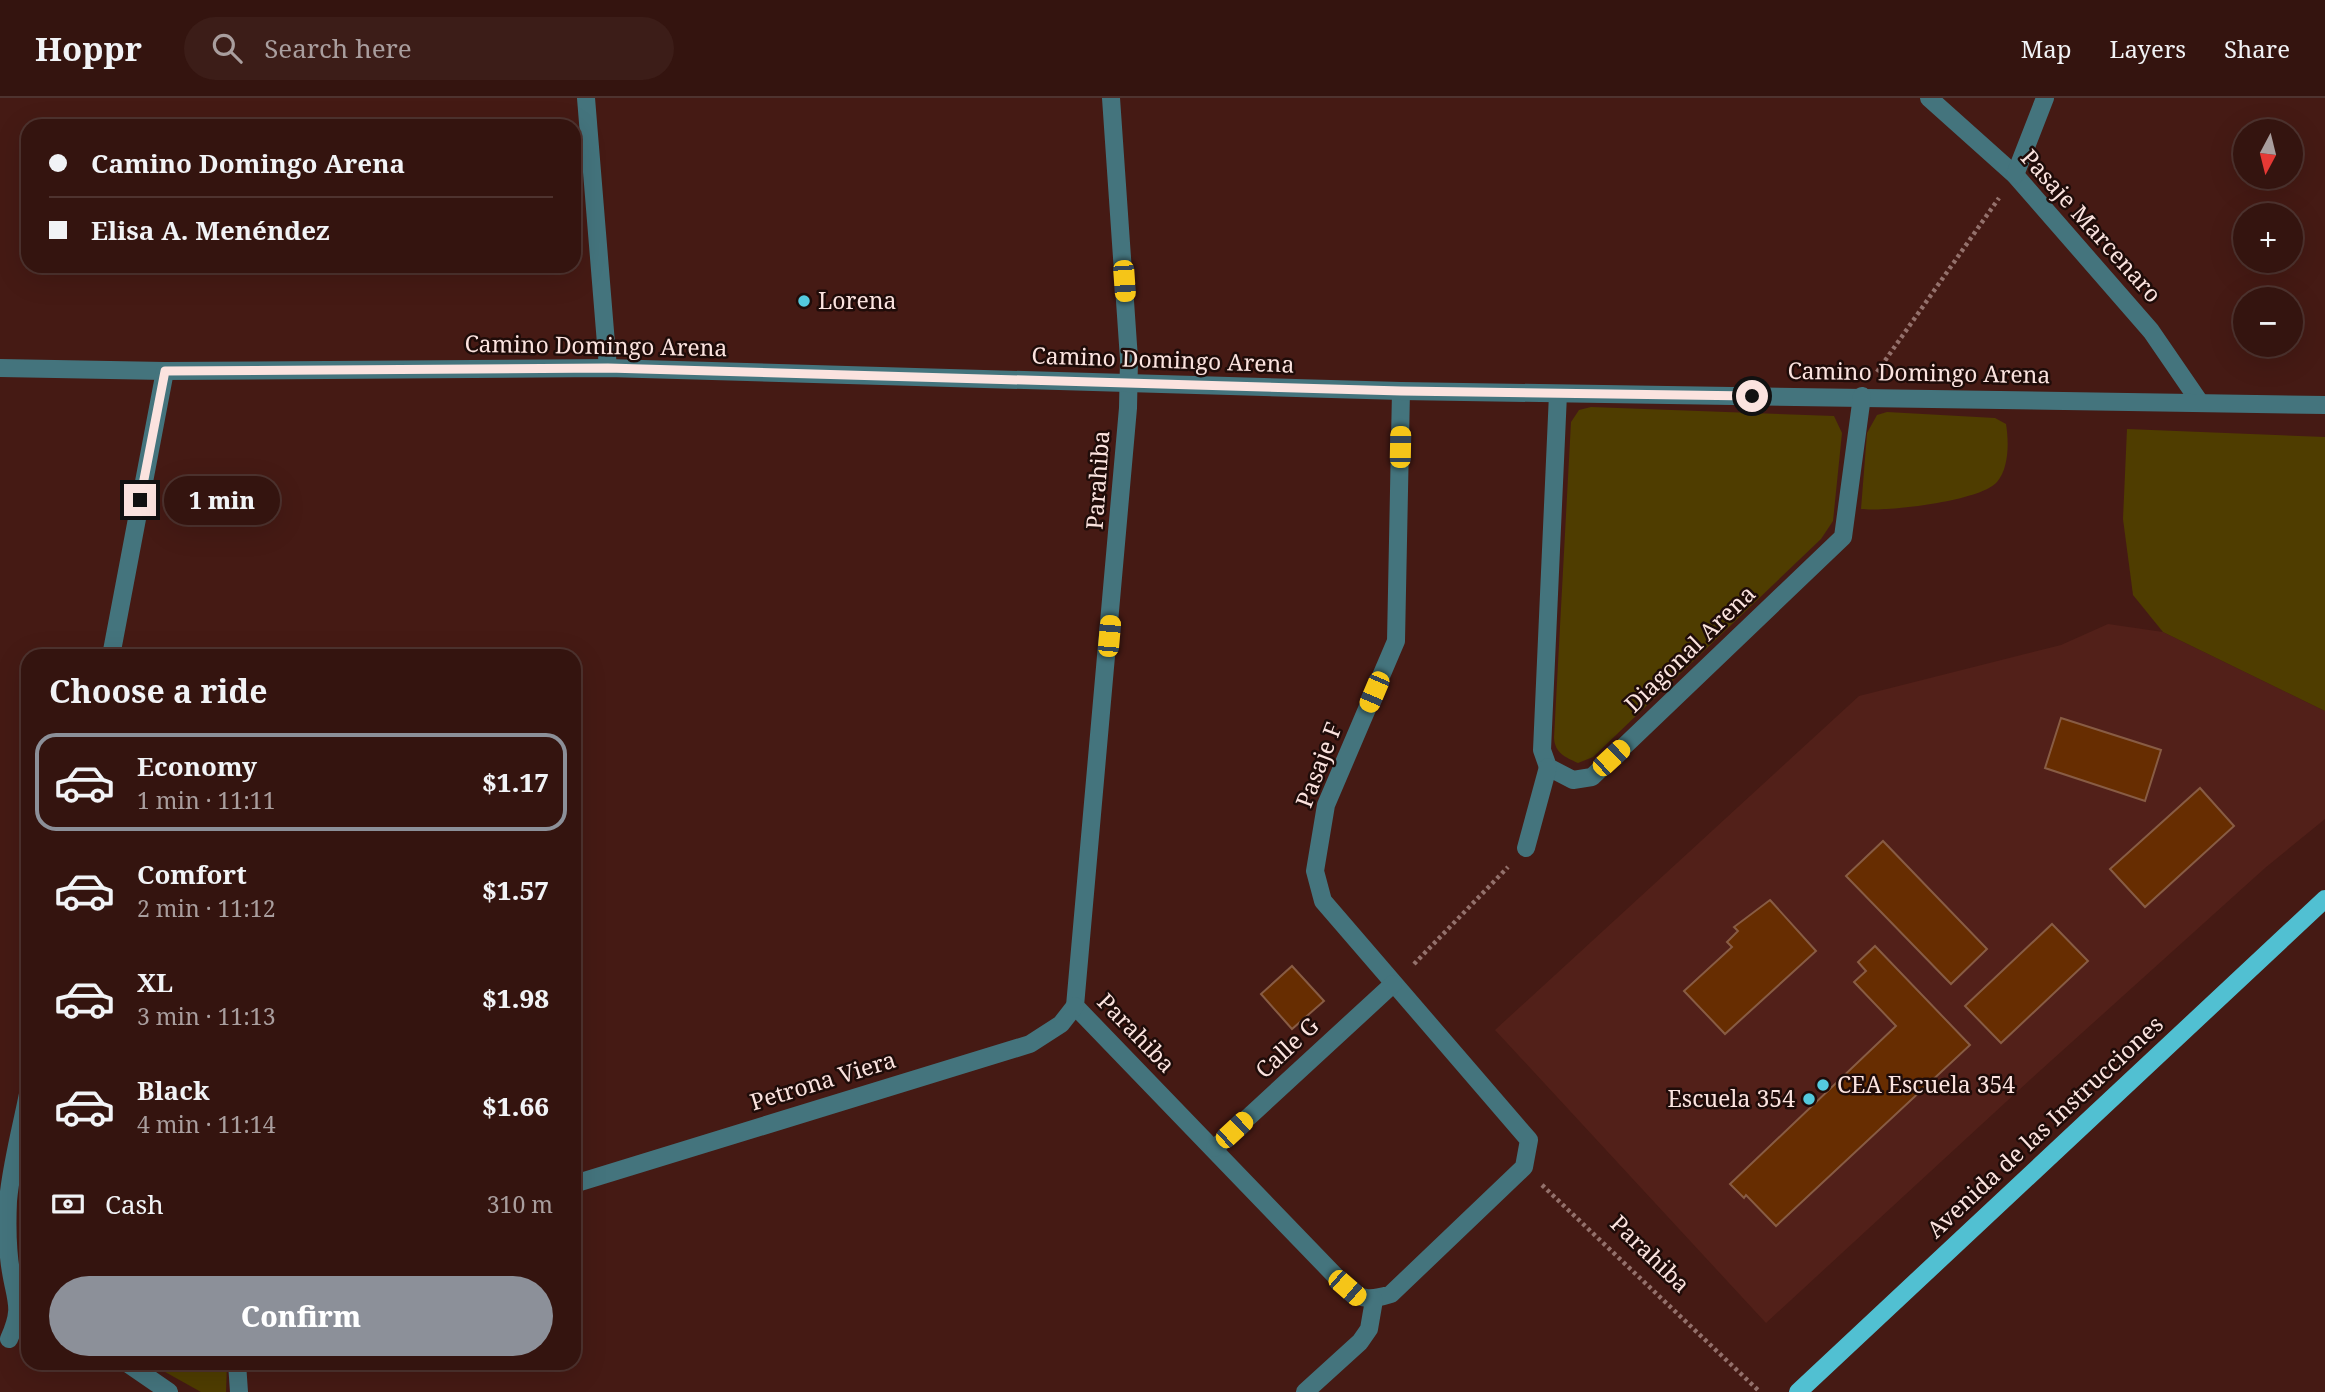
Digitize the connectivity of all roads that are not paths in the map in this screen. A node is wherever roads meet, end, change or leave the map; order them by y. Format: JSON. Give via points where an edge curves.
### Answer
{"nodes":[{"id":1,"x":586,"y":98,"type":"edge"},
{"id":2,"x":1111,"y":98,"type":"edge"},
{"id":3,"x":1929,"y":98,"type":"edge"},
{"id":4,"x":2045,"y":98,"type":"edge"},
{"id":5,"x":2015,"y":175,"type":"junction"},
{"id":6,"x":0,"y":368,"type":"edge"},
{"id":7,"x":608,"y":368,"type":"junction"},
{"id":8,"x":165,"y":371,"type":"junction"},
{"id":9,"x":1129,"y":383,"type":"junction"},
{"id":10,"x":1401,"y":391,"type":"junction"},
{"id":11,"x":1558,"y":394,"type":"junction"},
{"id":12,"x":1862,"y":396,"type":"junction"},
{"id":13,"x":2199,"y":401,"type":"junction"},
{"id":14,"x":2325,"y":405,"type":"edge"},
{"id":15,"x":112,"y":649,"type":"edge"},
{"id":16,"x":1548,"y":767,"type":"junction"},
{"id":17,"x":1526,"y":848,"type":"road end"},
{"id":18,"x":2325,"y":898,"type":"edge"},
{"id":19,"x":1393,"y":984,"type":"junction"},
{"id":20,"x":1075,"y":1006,"type":"junction"},
{"id":21,"x":21,"y":1131,"type":"edge"},
{"id":22,"x":1215,"y":1148,"type":"junction"},
{"id":23,"x":581,"y":1182,"type":"edge"},
{"id":24,"x":0,"y":1284,"type":"edge"},
{"id":25,"x":21,"y":1294,"type":"edge"},
{"id":26,"x":21,"y":1297,"type":"edge"},
{"id":27,"x":1374,"y":1300,"type":"junction"},
{"id":28,"x":21,"y":1306,"type":"edge"},
{"id":29,"x":21,"y":1336,"type":"edge"},
{"id":30,"x":4,"y":1341,"type":"edge"},
{"id":31,"x":137,"y":1370,"type":"edge"},
{"id":32,"x":237,"y":1370,"type":"edge"},
{"id":33,"x":169,"y":1392,"type":"edge"},
{"id":34,"x":239,"y":1392,"type":"edge"},
{"id":35,"x":1306,"y":1392,"type":"edge"},
{"id":36,"x":1798,"y":1392,"type":"edge"}],
"edges":[{"from":1,"to":7,"type":"street"},
{"from":2,"to":9,"type":"street","name":"Parahiba"},
{"from":3,"to":5,"type":"street","name":"Pasaje Marcenaro"},
{"from":4,"to":5,"type":"street"},
{"from":5,"to":13,"type":"street","name":"Pasaje Marcenaro","via":[[2151,331]]},
{"from":6,"to":8,"type":"street","name":"Camino Domingo Arena"},
{"from":7,"to":8,"type":"street","name":"Camino Domingo Arena"},
{"from":7,"to":9,"type":"street","name":"Camino Domingo Arena"},
{"from":8,"to":15,"type":"street"},
{"from":9,"to":10,"type":"street","name":"Camino Domingo Arena"},
{"from":9,"to":20,"type":"street","name":"Parahiba"},
{"from":10,"to":11,"type":"street","name":"Camino Domingo Arena"},
{"from":10,"to":19,"type":"street","name":"Pasaje F","via":[[1396,641],[1326,805],[1315,871],[1323,901]]},
{"from":11,"to":12,"type":"street","name":"Camino Domingo Arena"},
{"from":11,"to":16,"type":"street","via":[[1542,750]]},
{"from":12,"to":13,"type":"street","name":"Camino Domingo Arena"},
{"from":12,"to":16,"type":"street","name":"Diagonal Arena","via":[[1843,537],[1592,777],[1573,780]]},
{"from":13,"to":14,"type":"street","name":"Camino Domingo Arena"},
{"from":16,"to":17,"type":"street"},
{"from":18,"to":36,"type":"main road","name":"Avenida de las Instrucciones"},
{"from":19,"to":22,"type":"street","name":"Calle G"},
{"from":19,"to":27,"type":"street","name":"Pasaje F","via":[[1530,1140],[1524,1167],[1391,1294]]},
{"from":20,"to":22,"type":"street","name":"Parahiba"},
{"from":20,"to":23,"type":"street","name":"Petrona Viera","via":[[1061,1024],[1030,1044]]},
{"from":21,"to":25,"type":"street","via":[[8,1199],[8,1244],[11,1274]]},
{"from":22,"to":27,"type":"street","name":"Parahiba","via":[[1347,1288],[1358,1298]]},
{"from":24,"to":26,"type":"street"},
{"from":27,"to":35,"type":"street","via":[[1369,1329],[1360,1342]]},
{"from":28,"to":30,"type":"street"},
{"from":29,"to":30,"type":"street"},
{"from":31,"to":33,"type":"street"},
{"from":32,"to":34,"type":"street"}]}
